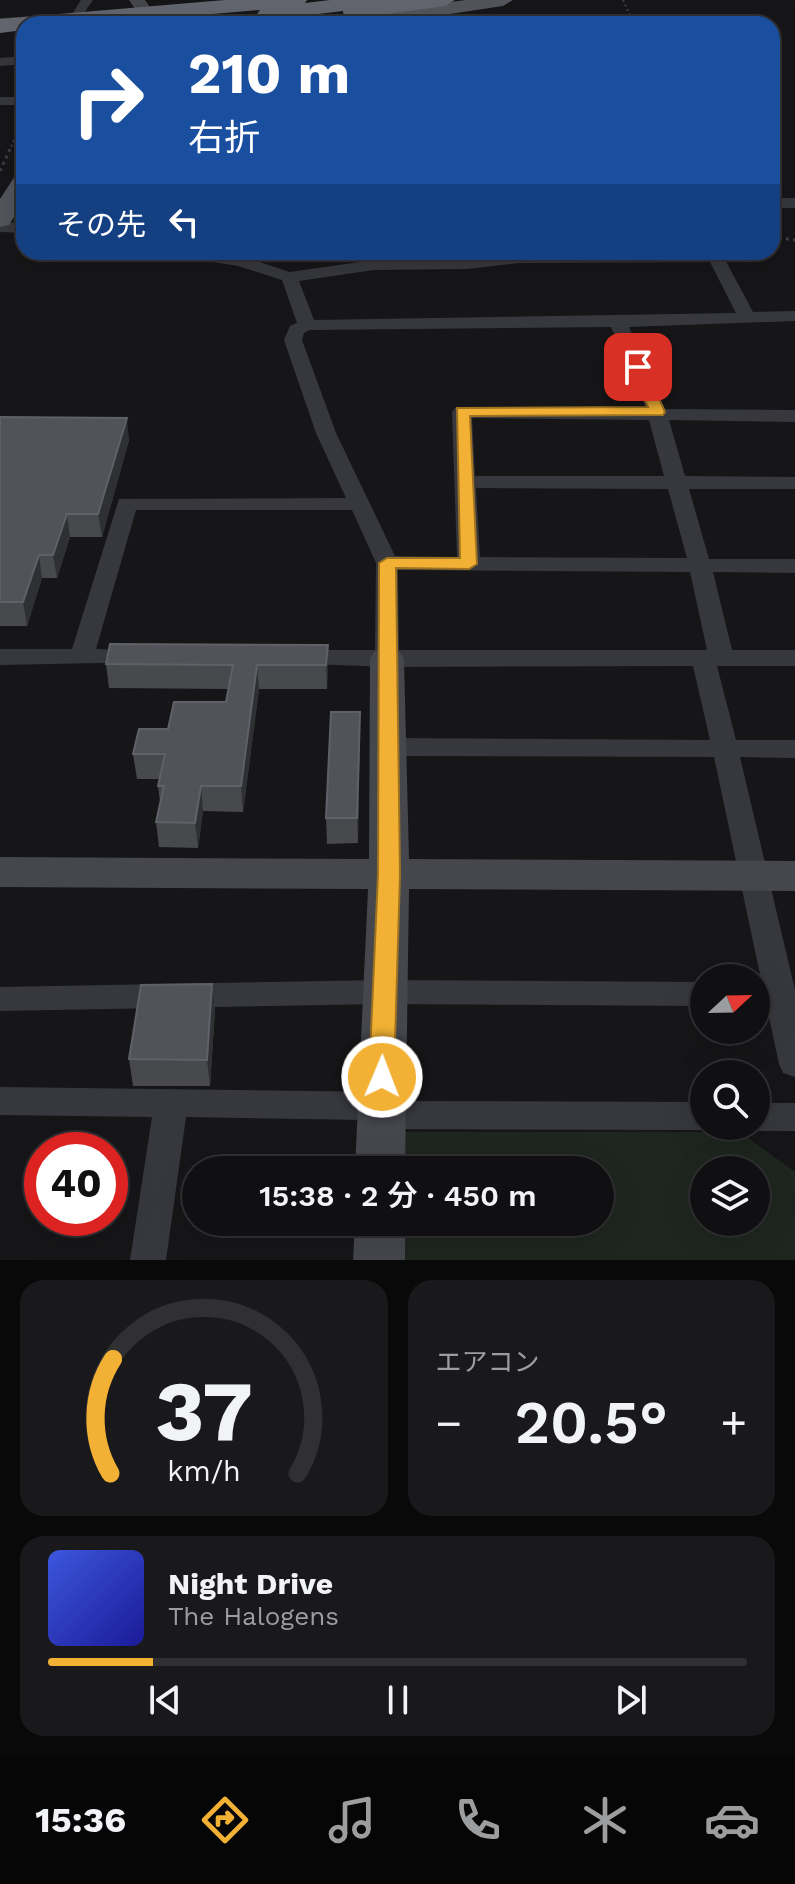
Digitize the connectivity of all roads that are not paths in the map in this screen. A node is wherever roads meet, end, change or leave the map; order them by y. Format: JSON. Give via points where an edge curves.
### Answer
{"nodes":[{"id":1,"x":297,"y":0,"type":"edge"},
{"id":2,"x":382,"y":0,"type":"edge"},
{"id":3,"x":406,"y":0,"type":"edge"},
{"id":4,"x":445,"y":0,"type":"edge"},
{"id":5,"x":503,"y":0,"type":"edge"},
{"id":6,"x":150,"y":14,"type":"edge"},
{"id":7,"x":120,"y":16,"type":"edge"},
{"id":8,"x":271,"y":16,"type":"edge"},
{"id":9,"x":324,"y":16,"type":"edge"},
{"id":10,"x":397,"y":16,"type":"edge"},
{"id":11,"x":16,"y":194,"type":"edge"},
{"id":12,"x":0,"y":219,"type":"edge"},
{"id":13,"x":251,"y":260,"type":"edge"},
{"id":14,"x":502,"y":260,"type":"edge"},
{"id":15,"x":717,"y":260,"type":"edge"},
{"id":16,"x":289,"y":277,"type":"junction"},
{"id":17,"x":795,"y":316,"type":"edge"},
{"id":18,"x":747,"y":317,"type":"junction"},
{"id":19,"x":618,"y":322,"type":"junction"},
{"id":20,"x":307,"y":325,"type":"junction"},
{"id":21,"x":657,"y":412,"type":"junction"},
{"id":22,"x":795,"y":416,"type":"edge"},
{"id":23,"x":465,"y":482,"type":"junction"},
{"id":24,"x":677,"y":482,"type":"junction"},
{"id":25,"x":795,"y":483,"type":"edge"},
{"id":26,"x":359,"y":504,"type":"junction"},
{"id":27,"x":387,"y":563,"type":"junction"},
{"id":28,"x":469,"y":564,"type":"junction"},
{"id":29,"x":700,"y":566,"type":"junction"},
{"id":30,"x":795,"y":566,"type":"edge"},
{"id":31,"x":0,"y":657,"type":"edge"},
{"id":32,"x":82,"y":657,"type":"junction"},
{"id":33,"x":159,"y":657,"type":"edge"},
{"id":34,"x":712,"y":657,"type":"junction"},
{"id":35,"x":265,"y":658,"type":"edge"},
{"id":36,"x":795,"y":658,"type":"edge"},
{"id":37,"x":387,"y":659,"type":"junction"},
{"id":38,"x":388,"y":747,"type":"junction"},
{"id":39,"x":724,"y":748,"type":"junction"},
{"id":40,"x":795,"y":749,"type":"edge"},
{"id":41,"x":0,"y":872,"type":"edge"},
{"id":42,"x":389,"y":874,"type":"junction"},
{"id":43,"x":755,"y":875,"type":"junction"},
{"id":44,"x":795,"y":876,"type":"edge"},
{"id":45,"x":383,"y":992,"type":"junction"},
{"id":46,"x":690,"y":994,"type":"edge"},
{"id":47,"x":777,"y":994,"type":"edge"},
{"id":48,"x":0,"y":999,"type":"edge"},
{"id":49,"x":795,"y":1064,"type":"edge"},
{"id":50,"x":0,"y":1101,"type":"edge"},
{"id":51,"x":171,"y":1104,"type":"junction"},
{"id":52,"x":381,"y":1110,"type":"junction"},
{"id":53,"x":690,"y":1116,"type":"edge"},
{"id":54,"x":770,"y":1117,"type":"edge"},
{"id":55,"x":795,"y":1117,"type":"edge"},
{"id":56,"x":380,"y":1156,"type":"edge"},
{"id":57,"x":380,"y":1236,"type":"edge"},
{"id":58,"x":148,"y":1260,"type":"edge"},
{"id":59,"x":379,"y":1260,"type":"edge"}],
"edges":[{"from":1,"to":6,"type":"highway"},
{"from":2,"to":6,"type":"highway"},
{"from":3,"to":8,"type":"highway"},
{"from":4,"to":9,"type":"highway"},
{"from":5,"to":10,"type":"main road"},
{"from":6,"to":7,"type":"highway"},
{"from":11,"to":12,"type":"main road"},
{"from":13,"to":16,"type":"street"},
{"from":14,"to":16,"type":"street","via":[[374,265]]},
{"from":15,"to":18,"type":"street"},
{"from":16,"to":20,"type":"street"},
{"from":17,"to":18,"type":"street"},
{"from":18,"to":19,"type":"street"},
{"from":19,"to":20,"type":"street"},
{"from":19,"to":21,"type":"street"},
{"from":20,"to":26,"type":"street","via":[[296,330],[293,340],[326,433]]},
{"from":21,"to":22,"type":"street"},
{"from":21,"to":23,"type":"street","via":[[462,412]]},
{"from":21,"to":24,"type":"street"},
{"from":23,"to":24,"type":"street"},
{"from":23,"to":28,"type":"street"},
{"from":24,"to":25,"type":"street"},
{"from":24,"to":29,"type":"street"},
{"from":26,"to":27,"type":"street"},
{"from":26,"to":32,"type":"street","via":[[127,504]]},
{"from":27,"to":28,"type":"street"},
{"from":27,"to":37,"type":"street"},
{"from":28,"to":29,"type":"street"},
{"from":29,"to":30,"type":"street"},
{"from":29,"to":34,"type":"street"},
{"from":31,"to":32,"type":"street"},
{"from":32,"to":33,"type":"street"},
{"from":34,"to":36,"type":"street"},
{"from":34,"to":37,"type":"street"},
{"from":34,"to":39,"type":"street"},
{"from":35,"to":37,"type":"street"},
{"from":37,"to":38,"type":"street"},
{"from":38,"to":39,"type":"street"},
{"from":38,"to":42,"type":"street"},
{"from":39,"to":40,"type":"street"},
{"from":39,"to":43,"type":"street"},
{"from":41,"to":42,"type":"street"},
{"from":42,"to":43,"type":"street"},
{"from":42,"to":45,"type":"street"},
{"from":43,"to":44,"type":"street"},
{"from":43,"to":47,"type":"street"},
{"from":45,"to":46,"type":"street"},
{"from":45,"to":48,"type":"street"},
{"from":45,"to":52,"type":"street"},
{"from":47,"to":49,"type":"street"},
{"from":50,"to":51,"type":"street"},
{"from":51,"to":52,"type":"street"},
{"from":51,"to":58,"type":"street"},
{"from":52,"to":53,"type":"street"},
{"from":52,"to":56,"type":"street"},
{"from":54,"to":55,"type":"street"},
{"from":57,"to":59,"type":"street"}]}
